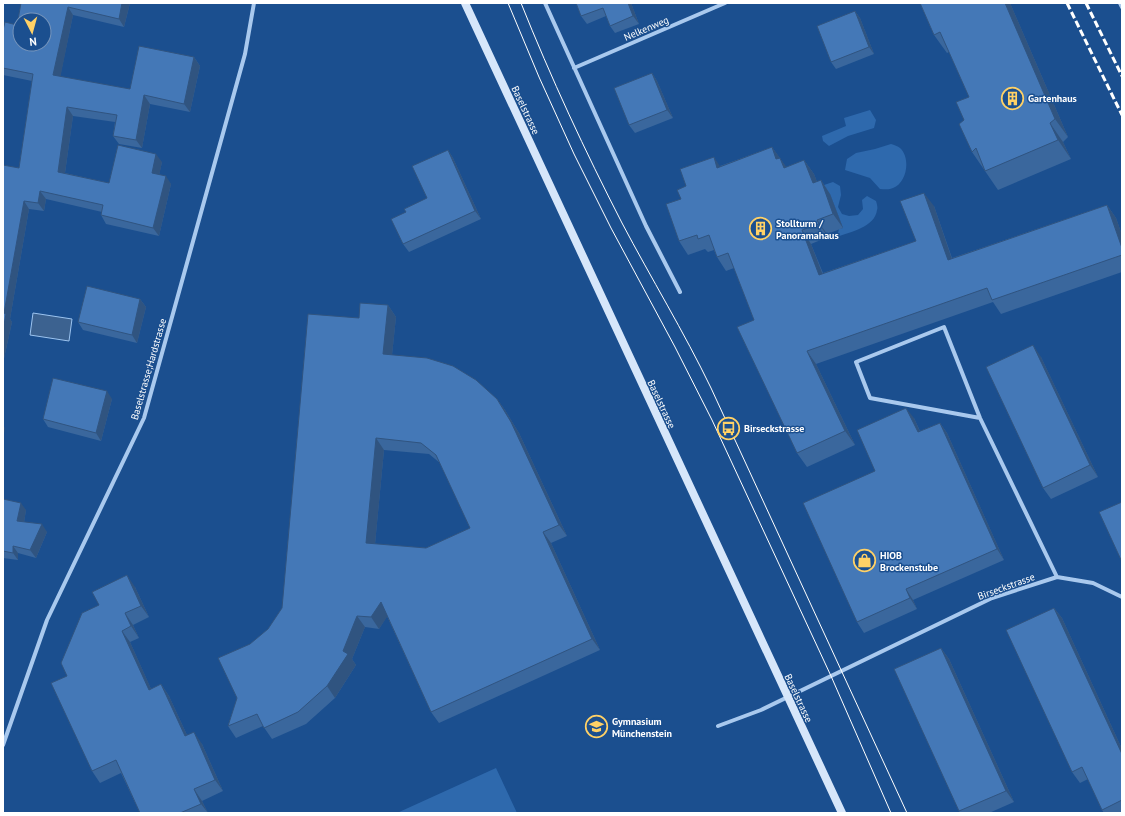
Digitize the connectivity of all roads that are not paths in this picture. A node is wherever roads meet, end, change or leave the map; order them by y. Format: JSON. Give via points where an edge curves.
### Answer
{"nodes":[{"id":1,"x":254,"y":3,"type":"edge"},
{"id":2,"x":465,"y":3,"type":"edge"},
{"id":3,"x":545,"y":3,"type":"edge"},
{"id":4,"x":725,"y":3,"type":"edge"},
{"id":5,"x":1120,"y":3,"type":"edge"},
{"id":6,"x":1122,"y":7,"type":"edge"},
{"id":7,"x":574,"y":68,"type":"junction"},
{"id":8,"x":680,"y":292,"type":"dead end"},
{"id":9,"x":980,"y":418,"type":"junction"},
{"id":10,"x":1057,"y":577,"type":"junction"},
{"id":11,"x":1122,"y":597,"type":"edge"},
{"id":12,"x":788,"y":696,"type":"junction"},
{"id":13,"x":718,"y":726,"type":"dead end"},
{"id":14,"x":3,"y":745,"type":"edge"},
{"id":15,"x":842,"y":813,"type":"edge"}],
"edges":[{"from":1,"to":14,"type":"street","name":"Baselstrasse;Hardstrasse","via":[[245,54],[144,418],[47,620]]},
{"from":2,"to":12,"type":"main road","name":"Baselstrasse"},
{"from":3,"to":7,"type":"street"},
{"from":4,"to":7,"type":"street","name":"Nelkenweg"},
{"from":5,"to":6,"type":"street"},
{"from":7,"to":8,"type":"street","via":[[646,226]]},
{"from":9,"to":9,"type":"street","via":[[944,327],[856,362],[870,398]]},
{"from":9,"to":10,"type":"street"},
{"from":10,"to":11,"type":"street","name":"Birseckstrasse","via":[[1093,583]]},
{"from":10,"to":12,"type":"street","name":"Birseckstrasse","via":[[992,598]]},
{"from":12,"to":13,"type":"street","name":"Birseckstrasse","via":[[761,710]]},
{"from":12,"to":15,"type":"main road","name":"Baselstrasse"}]}
